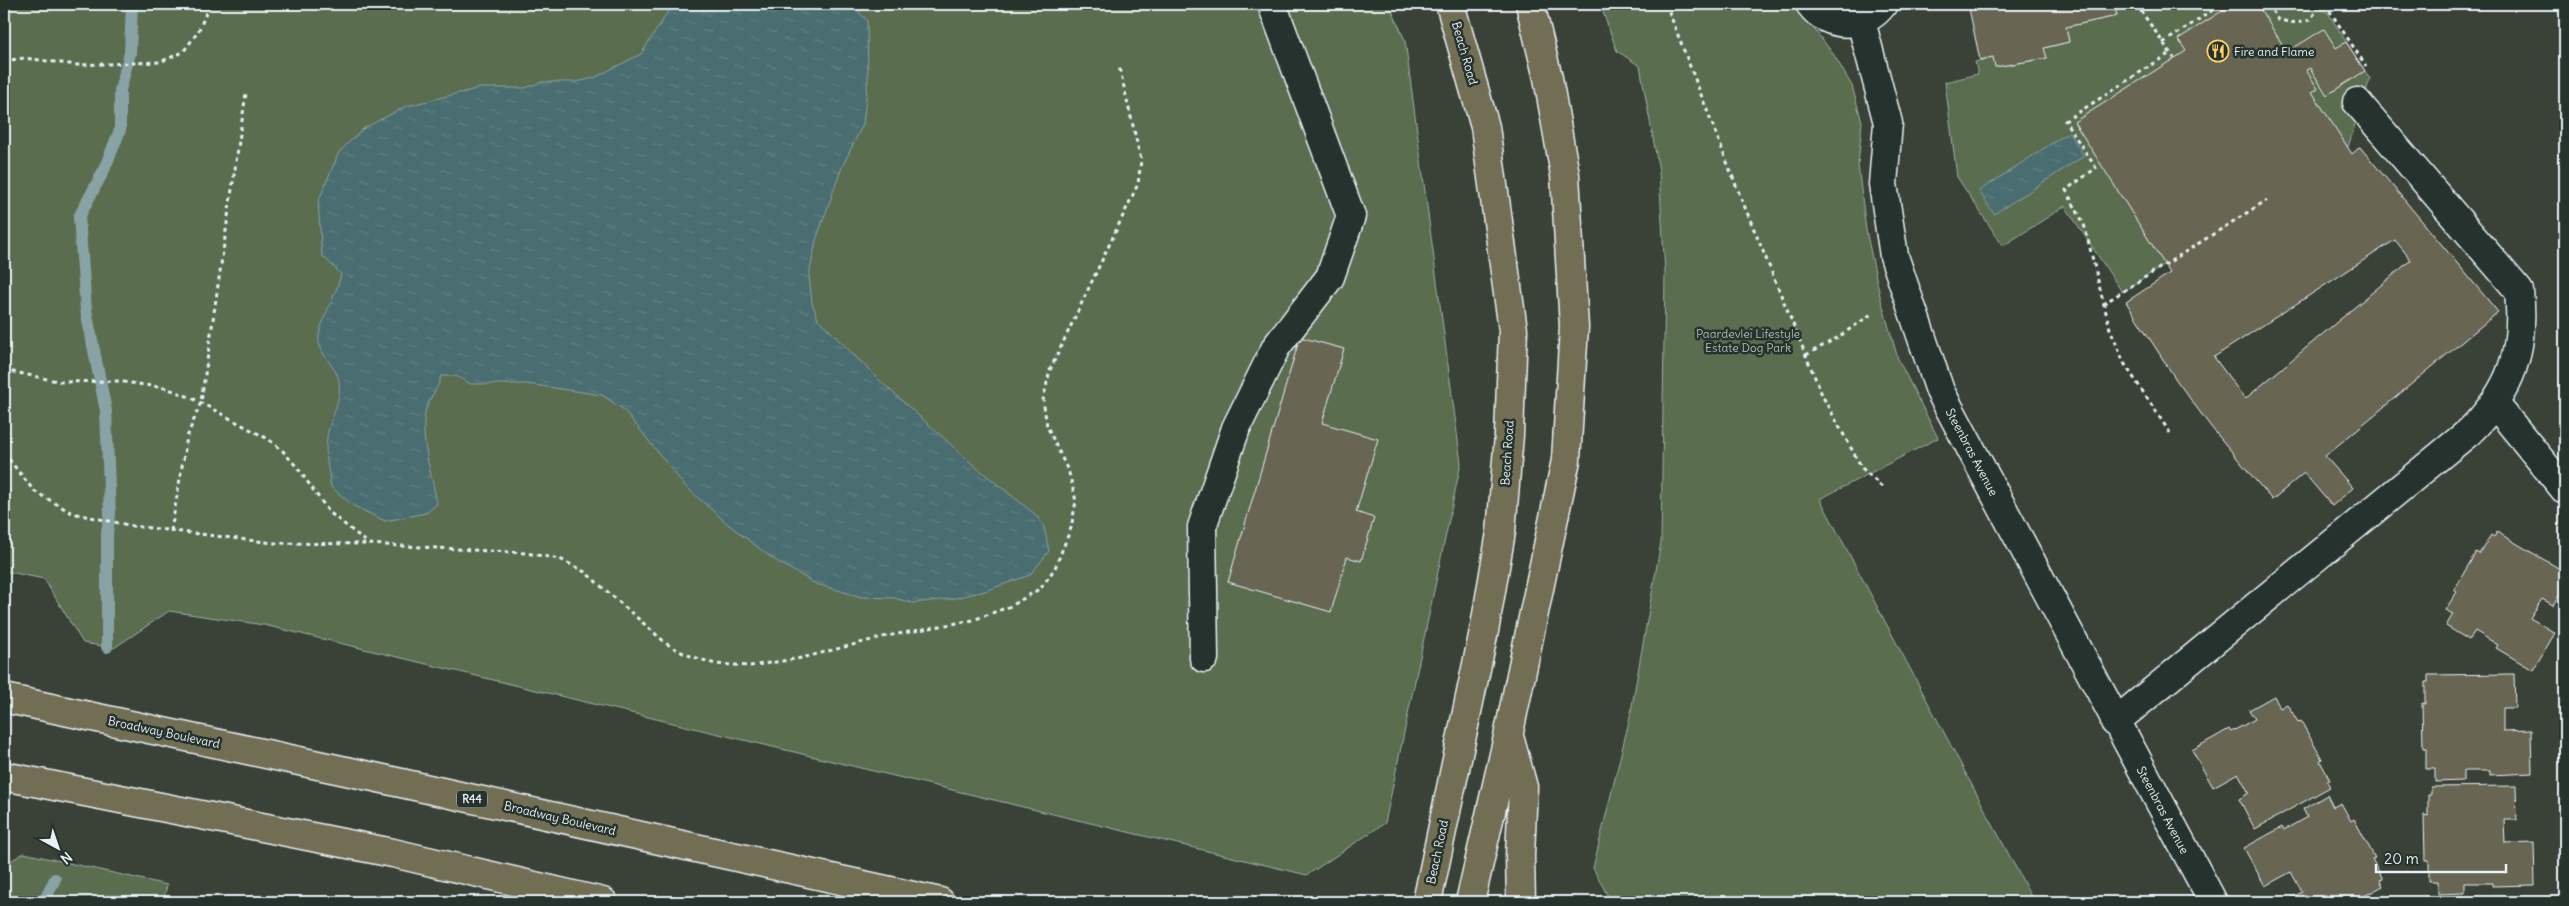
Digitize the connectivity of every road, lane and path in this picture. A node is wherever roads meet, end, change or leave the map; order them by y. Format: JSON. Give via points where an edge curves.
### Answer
{"nodes":[{"id":1,"x":210,"y":4,"type":"edge"},
{"id":2,"x":1272,"y":4,"type":"edge"},
{"id":3,"x":1450,"y":4,"type":"edge"},
{"id":4,"x":1530,"y":4,"type":"edge"},
{"id":5,"x":1666,"y":4,"type":"edge"},
{"id":6,"x":1810,"y":4,"type":"edge"},
{"id":7,"x":1883,"y":4,"type":"edge"},
{"id":8,"x":2136,"y":4,"type":"edge"},
{"id":9,"x":2222,"y":4,"type":"edge"},
{"id":10,"x":2268,"y":4,"type":"edge"},
{"id":11,"x":2321,"y":4,"type":"edge"},
{"id":12,"x":2325,"y":4,"type":"edge"},
{"id":13,"x":1861,"y":21,"type":"junction"},
{"id":14,"x":2163,"y":42,"type":"junction"},
{"id":15,"x":2170,"y":53,"type":"junction"},
{"id":16,"x":2174,"y":58,"type":"dead end"},
{"id":17,"x":4,"y":61,"type":"edge"},
{"id":18,"x":1119,"y":66,"type":"dead end"},
{"id":19,"x":246,"y":93,"type":"dead end"},
{"id":20,"x":2357,"y":102,"type":"joint"},
{"id":21,"x":2267,"y":200,"type":"dead end"},
{"id":22,"x":2103,"y":304,"type":"junction"},
{"id":23,"x":1877,"y":309,"type":"dead end"},
{"id":24,"x":1806,"y":355,"type":"junction"},
{"id":25,"x":4,"y":370,"type":"edge"},
{"id":26,"x":201,"y":402,"type":"junction"},
{"id":27,"x":2495,"y":404,"type":"junction"},
{"id":28,"x":2170,"y":433,"type":"dead end"},
{"id":29,"x":4,"y":453,"type":"edge"},
{"id":30,"x":1882,"y":487,"type":"dead end"},
{"id":31,"x":2565,"y":490,"type":"edge"},
{"id":32,"x":171,"y":531,"type":"junction"},
{"id":33,"x":368,"y":544,"type":"junction"},
{"id":34,"x":1204,"y":658,"type":"dead end"},
{"id":35,"x":4,"y":698,"type":"edge"},
{"id":36,"x":2115,"y":722,"type":"junction"},
{"id":37,"x":1508,"y":736,"type":"junction"},
{"id":38,"x":4,"y":776,"type":"edge"},
{"id":39,"x":603,"y":902,"type":"edge"},
{"id":40,"x":940,"y":902,"type":"edge"},
{"id":41,"x":1426,"y":902,"type":"edge"},
{"id":42,"x":1470,"y":902,"type":"edge"},
{"id":43,"x":1521,"y":902,"type":"edge"},
{"id":44,"x":2212,"y":902,"type":"edge"}],
"edges":[{"from":1,"to":17,"type":"path","via":[[198,32],[183,52],[160,62],[92,65],[24,58]]},
{"from":2,"to":34,"type":"street","via":[[1351,216],[1330,277],[1276,348],[1236,428],[1202,527]]},
{"from":3,"to":41,"type":"main road","name":"Beach Road","via":[[1485,127],[1513,330],[1501,532],[1485,626]]},
{"from":4,"to":37,"type":"main road","via":[[1548,78],[1565,175],[1574,327],[1566,460]]},
{"from":5,"to":24,"type":"path"},
{"from":6,"to":13,"type":"street","via":[[1834,22]]},
{"from":7,"to":13,"type":"street","via":[[1873,15]]},
{"from":8,"to":14,"type":"path"},
{"from":9,"to":14,"type":"path"},
{"from":10,"to":11,"type":"path","via":[[2278,20],[2298,24],[2310,20]]},
{"from":12,"to":20,"type":"path","via":[[2372,76]]},
{"from":13,"to":36,"type":"street","name":"Steenbras Avenue","via":[[1888,122],[1883,184],[1894,256],[1940,391]]},
{"from":14,"to":15,"type":"path"},
{"from":15,"to":16,"type":"path"},
{"from":15,"to":22,"type":"path","via":[[2066,121],[2096,168],[2066,190],[2084,224]]},
{"from":18,"to":33,"type":"path","via":[[1138,140],[1138,184],[1048,378],[1043,400],[1047,426],[1068,473],[1076,501],[1071,528],[1058,560],[1041,588],[1011,606],[973,620],[887,636],[802,658],[750,666],[715,664],[667,644],[585,572],[560,559],[526,552]]},
{"from":19,"to":26,"type":"path"},
{"from":20,"to":27,"type":"street","via":[[2519,291],[2520,342],[2506,385]]},
{"from":21,"to":22,"type":"path"},
{"from":22,"to":28,"type":"path","via":[[2124,363]]},
{"from":23,"to":24,"type":"path","via":[[1860,324]]},
{"from":24,"to":30,"type":"path","via":[[1823,397],[1862,468]]},
{"from":25,"to":26,"type":"path","via":[[62,382],[116,381],[166,388]]},
{"from":26,"to":32,"type":"path","via":[[187,437]]},
{"from":26,"to":33,"type":"path","via":[[282,450],[329,512]]},
{"from":27,"to":31,"type":"street"},
{"from":27,"to":36,"type":"street","via":[[2470,432]]},
{"from":29,"to":32,"type":"path","via":[[34,491],[72,513]]},
{"from":32,"to":33,"type":"path","via":[[273,543]]},
{"from":35,"to":40,"type":"main road","name":"Broadway Boulevard","number":"R44"},
{"from":36,"to":44,"type":"street","name":"Steenbras Avenue"},
{"from":37,"to":42,"type":"main road"},
{"from":37,"to":43,"type":"main road","via":[[1523,787]]},
{"from":38,"to":39,"type":"main road","via":[[394,853]]}]}
